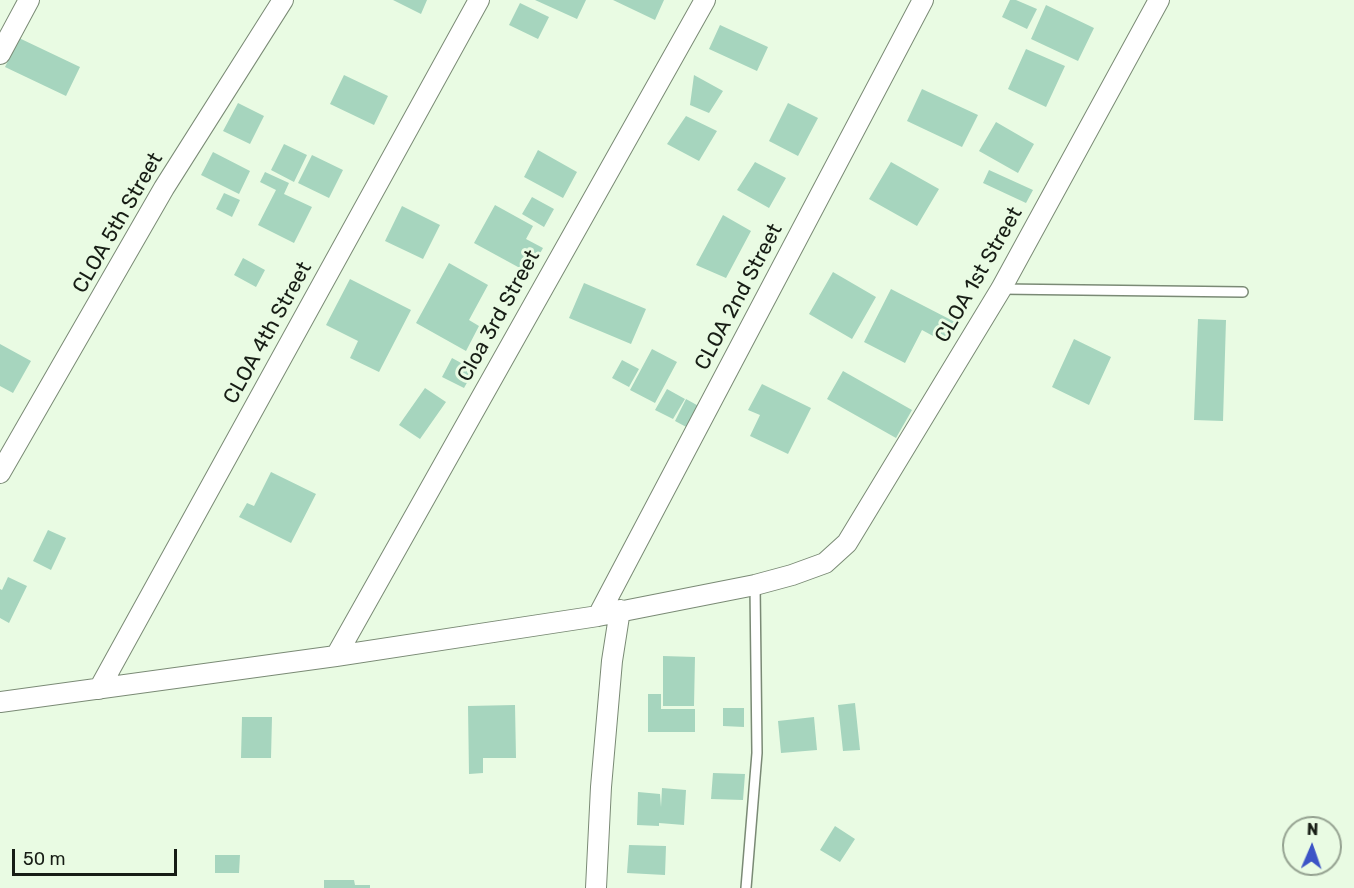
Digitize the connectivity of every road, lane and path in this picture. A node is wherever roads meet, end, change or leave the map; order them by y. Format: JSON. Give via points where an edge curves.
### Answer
{"nodes":[{"id":1,"x":29,"y":0,"type":"edge"},
{"id":2,"x":283,"y":0,"type":"edge"},
{"id":3,"x":480,"y":0,"type":"edge"},
{"id":4,"x":705,"y":0,"type":"edge"},
{"id":5,"x":923,"y":0,"type":"edge"},
{"id":6,"x":1159,"y":0,"type":"edge"},
{"id":7,"x":0,"y":54,"type":"edge"},
{"id":8,"x":1001,"y":289,"type":"junction"},
{"id":9,"x":1244,"y":292,"type":"dead end"},
{"id":10,"x":0,"y":473,"type":"edge"},
{"id":11,"x":755,"y":585,"type":"junction"},
{"id":12,"x":620,"y":610,"type":"junction"},
{"id":13,"x":598,"y":616,"type":"junction"},
{"id":14,"x":336,"y":656,"type":"junction"},
{"id":15,"x":99,"y":689,"type":"junction"},
{"id":16,"x":0,"y":702,"type":"edge"},
{"id":17,"x":596,"y":888,"type":"edge"},
{"id":18,"x":746,"y":888,"type":"edge"}],
"edges":[{"from":1,"to":7,"type":"street"},
{"from":2,"to":10,"type":"street","name":"CLOA 5th Street","via":[[164,188]]},
{"from":3,"to":15,"type":"street","name":"CLOA 4th Street"},
{"from":4,"to":14,"type":"street","name":"Cloa 3rd Street"},
{"from":5,"to":13,"type":"street","name":"CLOA 2nd Street"},
{"from":6,"to":8,"type":"street","name":"CLOA 1st Street"},
{"from":8,"to":9,"type":"lane"},
{"from":8,"to":11,"type":"street","name":"CLOA 1st Street","via":[[847,543],[825,562]]},
{"from":11,"to":12,"type":"street","name":"CLOA 1st Street"},
{"from":11,"to":18,"type":"lane","via":[[757,753]]},
{"from":12,"to":13,"type":"street","name":"CLOA 1st Street"},
{"from":12,"to":17,"type":"street","via":[[602,776]]},
{"from":13,"to":14,"type":"street","name":"CLOA 1st Street"},
{"from":14,"to":15,"type":"street","name":"CLOA 1st Street"},
{"from":15,"to":16,"type":"street","name":"CLOA 1st Street"}]}
